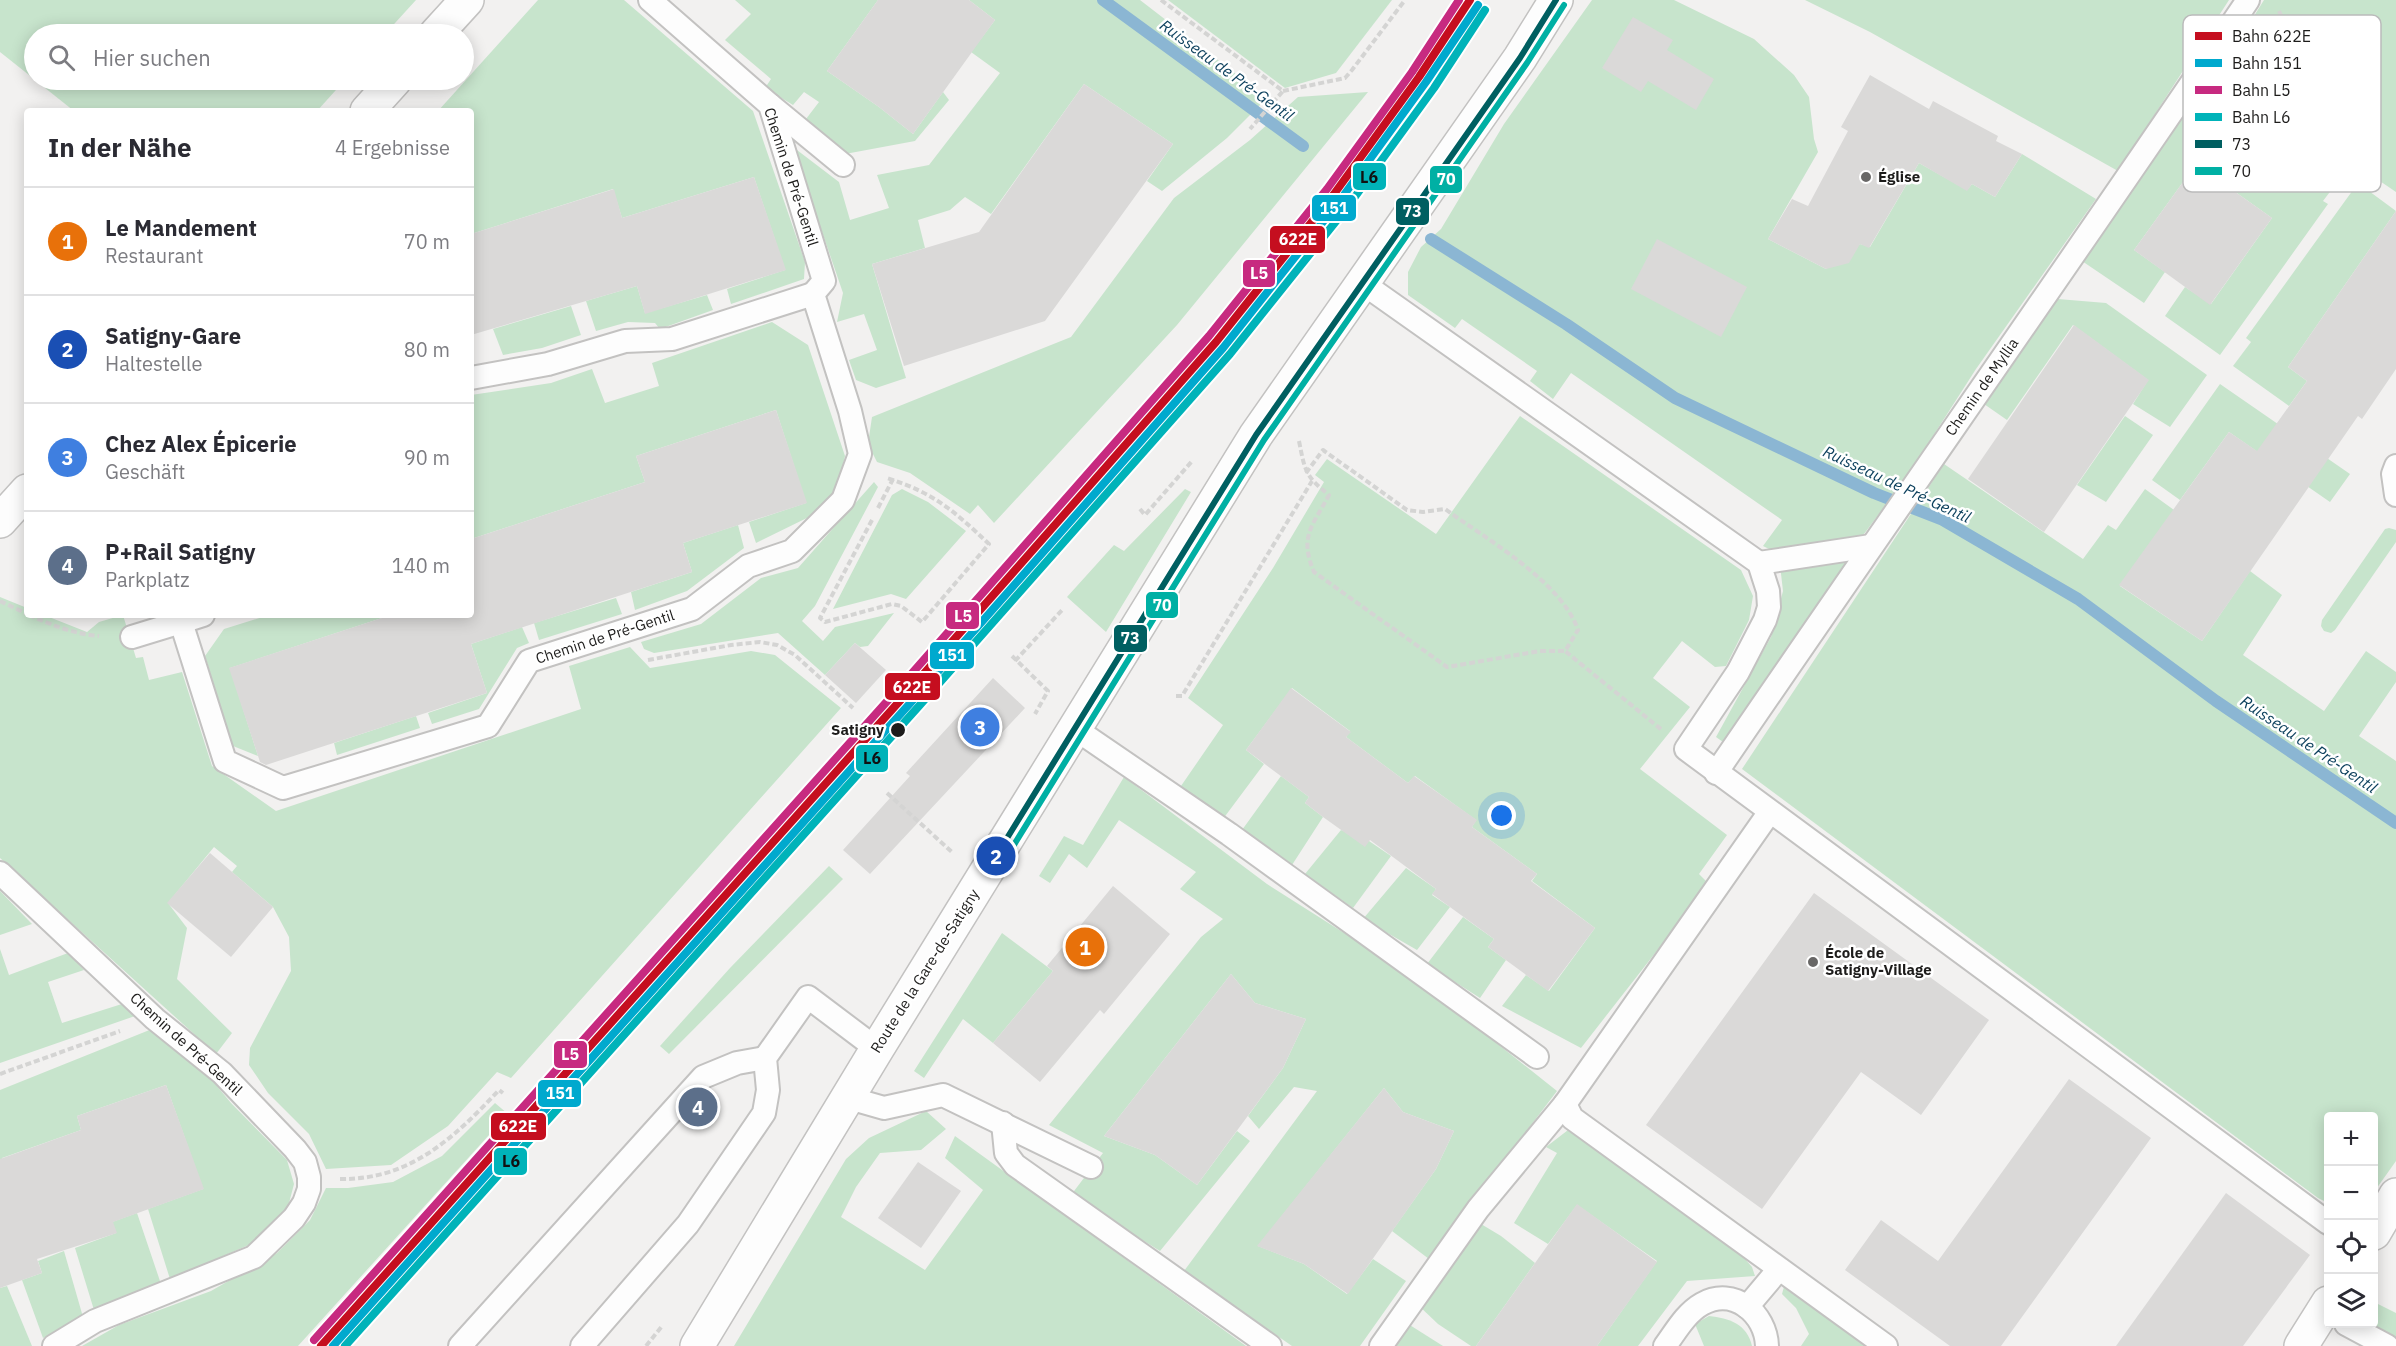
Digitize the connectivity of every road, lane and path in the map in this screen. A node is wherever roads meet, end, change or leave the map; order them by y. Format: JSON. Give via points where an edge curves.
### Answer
{"nodes":[{"id":1,"x":467,"y":0,"type":"edge"},
{"id":2,"x":650,"y":0,"type":"edge"},
{"id":3,"x":1161,"y":0,"type":"edge"},
{"id":4,"x":1405,"y":0,"type":"edge"},
{"id":5,"x":1556,"y":0,"type":"edge"},
{"id":6,"x":2248,"y":0,"type":"edge"},
{"id":7,"x":2279,"y":10,"type":"dead end"},
{"id":8,"x":2238,"y":15,"type":"edge"},
{"id":9,"x":2281,"y":15,"type":"edge"},
{"id":10,"x":445,"y":24,"type":"edge"},
{"id":11,"x":386,"y":90,"type":"edge"},
{"id":12,"x":1283,"y":91,"type":"junction"},
{"id":13,"x":2183,"y":96,"type":"edge"},
{"id":14,"x":770,"y":105,"type":"junction"},
{"id":15,"x":370,"y":108,"type":"edge"},
{"id":16,"x":1250,"y":129,"type":"dead end"},
{"id":17,"x":843,"y":165,"type":"dead end"},
{"id":18,"x":1361,"y":282,"type":"junction"},
{"id":19,"x":813,"y":294,"type":"junction"},
{"id":20,"x":474,"y":377,"type":"edge"},
{"id":21,"x":2396,"y":466,"type":"edge"},
{"id":22,"x":855,"y":467,"type":"junction"},
{"id":23,"x":1306,"y":473,"type":"dead end"},
{"id":24,"x":893,"y":480,"type":"junction"},
{"id":25,"x":24,"y":494,"type":"edge"},
{"id":26,"x":2396,"y":495,"type":"edge"},
{"id":27,"x":877,"y":509,"type":"dead end"},
{"id":28,"x":872,"y":519,"type":"dead end"},
{"id":29,"x":0,"y":521,"type":"edge"},
{"id":30,"x":1870,"y":546,"type":"junction"},
{"id":31,"x":1759,"y":563,"type":"junction"},
{"id":32,"x":0,"y":601,"type":"edge"},
{"id":33,"x":935,"y":606,"type":"junction"},
{"id":34,"x":1063,"y":609,"type":"dead end"},
{"id":35,"x":940,"y":611,"type":"dead end"},
{"id":36,"x":24,"y":612,"type":"edge"},
{"id":37,"x":38,"y":618,"type":"edge"},
{"id":38,"x":194,"y":618,"type":"edge"},
{"id":39,"x":181,"y":622,"type":"junction"},
{"id":40,"x":632,"y":629,"type":"junction"},
{"id":41,"x":132,"y":637,"type":"joint"},
{"id":42,"x":1565,"y":651,"type":"junction"},
{"id":43,"x":1012,"y":656,"type":"dead end"},
{"id":44,"x":1016,"y":661,"type":"junction"},
{"id":45,"x":1176,"y":696,"type":"dead end"},
{"id":46,"x":853,"y":708,"type":"dead end"},
{"id":47,"x":1032,"y":721,"type":"dead end"},
{"id":48,"x":1074,"y":728,"type":"junction"},
{"id":49,"x":1686,"y":749,"type":"junction"},
{"id":50,"x":1716,"y":773,"type":"junction"},
{"id":51,"x":887,"y":793,"type":"dead end"},
{"id":52,"x":1769,"y":813,"type":"junction"},
{"id":53,"x":956,"y":855,"type":"dead end"},
{"id":54,"x":0,"y":873,"type":"edge"},
{"id":55,"x":118,"y":1032,"type":"dead end"},
{"id":56,"x":877,"y":1049,"type":"junction"},
{"id":57,"x":1537,"y":1056,"type":"dead end"},
{"id":58,"x":765,"y":1058,"type":"junction"},
{"id":59,"x":0,"y":1074,"type":"edge"},
{"id":60,"x":503,"y":1093,"type":"dead end"},
{"id":61,"x":849,"y":1098,"type":"junction"},
{"id":62,"x":1565,"y":1104,"type":"junction"},
{"id":63,"x":1003,"y":1123,"type":"junction"},
{"id":64,"x":1091,"y":1167,"type":"dead end"},
{"id":65,"x":309,"y":1177,"type":"junction"},
{"id":66,"x":2396,"y":1196,"type":"edge"},
{"id":67,"x":2324,"y":1220,"type":"edge"},
{"id":68,"x":2378,"y":1225,"type":"edge"},
{"id":69,"x":1779,"y":1269,"type":"junction"},
{"id":70,"x":1747,"y":1306,"type":"junction"},
{"id":71,"x":2324,"y":1321,"type":"edge"},
{"id":72,"x":2356,"y":1328,"type":"edge"},
{"id":73,"x":54,"y":1346,"type":"edge"},
{"id":74,"x":460,"y":1346,"type":"edge"},
{"id":75,"x":582,"y":1346,"type":"edge"},
{"id":76,"x":697,"y":1346,"type":"edge"},
{"id":77,"x":1270,"y":1346,"type":"edge"},
{"id":78,"x":1381,"y":1346,"type":"edge"},
{"id":79,"x":1665,"y":1346,"type":"edge"},
{"id":80,"x":1767,"y":1346,"type":"edge"},
{"id":81,"x":1886,"y":1346,"type":"edge"},
{"id":82,"x":2301,"y":1346,"type":"edge"},
{"id":83,"x":2387,"y":1346,"type":"edge"}],
"edges":[{"from":1,"to":10,"type":"street"},
{"from":2,"to":14,"type":"lane","name":"Chemin de Pré-Gentil"},
{"from":3,"to":12,"type":"path"},
{"from":4,"to":12,"type":"path","via":[[1345,78]]},
{"from":5,"to":18,"type":"street","name":"Route de la Gare-de-Satigny"},
{"from":6,"to":8,"type":"lane","name":"Chemin de Myllia"},
{"from":7,"to":9,"type":"path"},
{"from":11,"to":15,"type":"street"},
{"from":12,"to":16,"type":"path"},
{"from":13,"to":30,"type":"lane","name":"Chemin de Myllia"},
{"from":14,"to":17,"type":"lane"},
{"from":14,"to":19,"type":"lane","name":"Chemin de Pré-Gentil","via":[[824,280]]},
{"from":18,"to":31,"type":"lane"},
{"from":18,"to":48,"type":"street","name":"Route de la Gare-de-Satigny","via":[[1256,435]]},
{"from":19,"to":20,"type":"lane","via":[[672,339],[625,341],[548,364]]},
{"from":19,"to":22,"type":"lane","name":"Chemin de Pré-Gentil","via":[[850,411],[860,454]]},
{"from":21,"to":26,"type":"lane"},
{"from":22,"to":24,"type":"path"},
{"from":22,"to":40,"type":"lane","name":"Chemin de Pré-Gentil","via":[[843,500],[792,551],[748,566],[692,609]]},
{"from":23,"to":42,"type":"path","via":[[1323,450],[1407,510],[1444,508],[1517,560],[1565,603],[1578,630]]},
{"from":24,"to":27,"type":"path"},
{"from":24,"to":33,"type":"path","via":[[929,494],[958,514],[989,544]]},
{"from":25,"to":29,"type":"street"},
{"from":28,"to":33,"type":"path","via":[[820,618],[825,622],[892,604],[922,622]]},
{"from":30,"to":31,"type":"lane"},
{"from":30,"to":50,"type":"lane","name":"Chemin de Myllia"},
{"from":31,"to":49,"type":"lane","via":[[1768,591],[1765,620],[1738,672]]},
{"from":32,"to":36,"type":"path"},
{"from":33,"to":35,"type":"path"},
{"from":34,"to":44,"type":"path"},
{"from":37,"to":41,"type":"path","via":[[80,635]]},
{"from":38,"to":39,"type":"lane"},
{"from":39,"to":40,"type":"lane","name":"Chemin de Pré-Gentil","via":[[225,761],[283,788],[488,726],[529,661]]},
{"from":39,"to":41,"type":"lane"},
{"from":40,"to":46,"type":"path","via":[[640,655],[654,660],[731,645],[777,645],[795,655]]},
{"from":42,"to":45,"type":"path","via":[[1540,651],[1447,667],[1314,572],[1307,556],[1306,538],[1329,495],[1312,481],[1182,696]]},
{"from":42,"to":49,"type":"path"},
{"from":43,"to":44,"type":"path"},
{"from":44,"to":47,"type":"path","via":[[1048,691]]},
{"from":48,"to":56,"type":"street","name":"Route de la Gare-de-Satigny"},
{"from":48,"to":57,"type":"lane","via":[[1203,815]]},
{"from":49,"to":50,"type":"lane"},
{"from":50,"to":52,"type":"lane"},
{"from":51,"to":53,"type":"path"},
{"from":52,"to":62,"type":"lane"},
{"from":52,"to":67,"type":"lane"},
{"from":54,"to":65,"type":"lane","name":"Chemin de Pré-Gentil","via":[[155,1019],[222,1073],[296,1149]]},
{"from":55,"to":59,"type":"path"},
{"from":56,"to":58,"type":"lane","via":[[808,997]]},
{"from":56,"to":61,"type":"street","name":"Route de la Gare-de-Satigny"},
{"from":58,"to":74,"type":"lane","via":[[703,1077]]},
{"from":58,"to":75,"type":"lane","via":[[768,1090],[764,1113],[688,1224]]},
{"from":60,"to":65,"type":"path","via":[[499,1090],[455,1136],[402,1168],[372,1177]]},
{"from":61,"to":63,"type":"lane","via":[[884,1108],[943,1095]]},
{"from":61,"to":76,"type":"street","name":"Route de la Gare-de-Satigny"},
{"from":62,"to":69,"type":"lane","via":[[1572,1118]]},
{"from":62,"to":78,"type":"lane","via":[[1478,1209]]},
{"from":63,"to":64,"type":"lane"},
{"from":63,"to":77,"type":"lane","via":[[1006,1154],[1015,1165]]},
{"from":65,"to":73,"type":"lane","via":[[304,1203],[294,1218],[254,1257],[95,1321]]},
{"from":66,"to":68,"type":"street"},
{"from":69,"to":70,"type":"lane"},
{"from":69,"to":81,"type":"lane"},
{"from":70,"to":79,"type":"lane","via":[[1725,1298],[1702,1304],[1689,1313]]},
{"from":70,"to":80,"type":"lane","via":[[1767,1333]]},
{"from":71,"to":82,"type":"street"},
{"from":72,"to":83,"type":"lane"}]}
